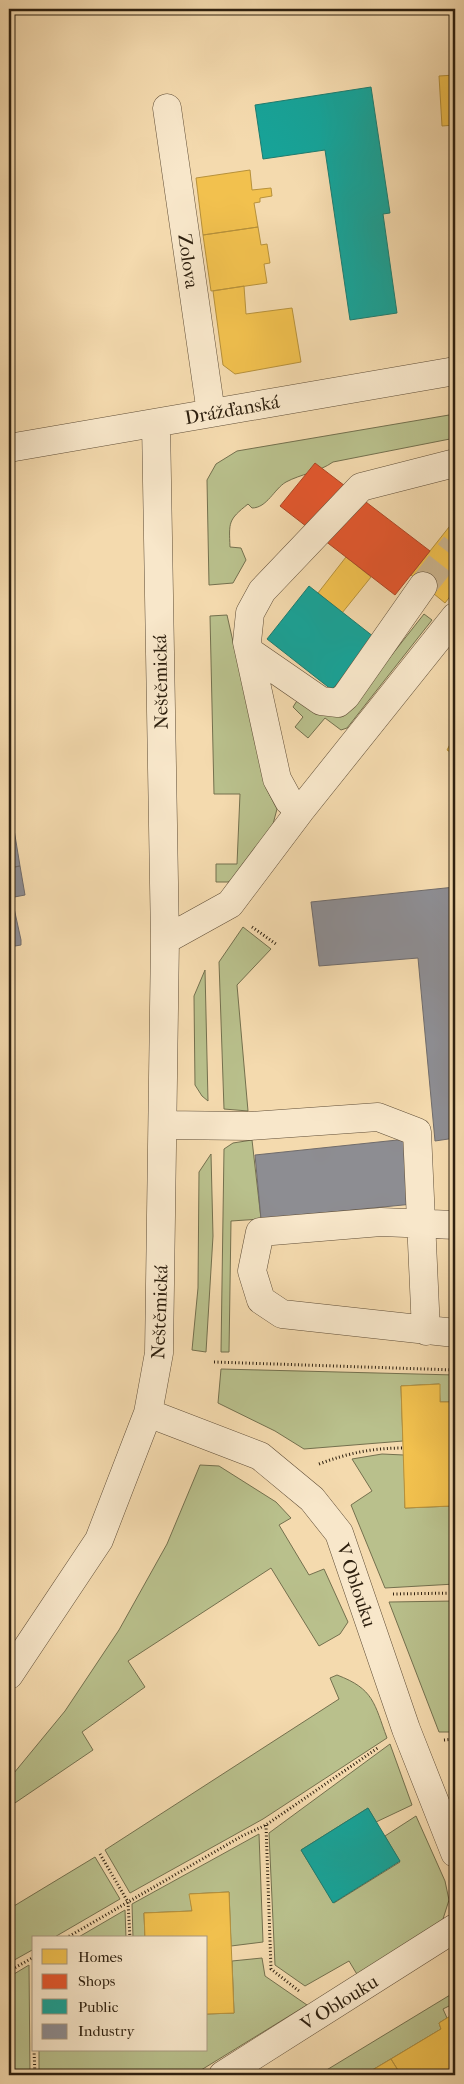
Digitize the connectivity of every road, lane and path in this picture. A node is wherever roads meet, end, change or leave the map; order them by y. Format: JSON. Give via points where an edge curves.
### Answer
{"nodes":[{"id":1,"x":167,"y":108,"type":"dead end"},
{"id":2,"x":455,"y":371,"type":"edge"},
{"id":3,"x":211,"y":413,"type":"junction"},
{"id":4,"x":156,"y":423,"type":"junction"},
{"id":5,"x":9,"y":448,"type":"edge"},
{"id":6,"x":453,"y":467,"type":"edge"},
{"id":7,"x":423,"y":586,"type":"tunnel mouth"},
{"id":8,"x":455,"y":617,"type":"edge"},
{"id":9,"x":250,"y":652,"type":"junction"},
{"id":10,"x":300,"y":811,"type":"junction"},
{"id":11,"x":246,"y":923,"type":"dead end"},
{"id":12,"x":165,"y":940,"type":"junction"},
{"id":13,"x":276,"y":944,"type":"dead end"},
{"id":14,"x":163,"y":1125,"type":"junction"},
{"id":15,"x":421,"y":1224,"type":"junction"},
{"id":16,"x":455,"y":1225,"type":"edge"},
{"id":17,"x":426,"y":1331,"type":"junction"},
{"id":18,"x":455,"y":1333,"type":"edge"},
{"id":19,"x":214,"y":1362,"type":"dead end"},
{"id":20,"x":455,"y":1370,"type":"edge"},
{"id":21,"x":148,"y":1413,"type":"junction"},
{"id":22,"x":403,"y":1448,"type":"dead end"},
{"id":23,"x":293,"y":1484,"type":"junction"},
{"id":24,"x":455,"y":1593,"type":"edge"},
{"id":25,"x":386,"y":1594,"type":"dead end"},
{"id":26,"x":17,"y":1648,"type":"edge"},
{"id":27,"x":9,"y":1675,"type":"edge"},
{"id":28,"x":406,"y":1729,"type":"junction"},
{"id":29,"x":266,"y":1825,"type":"junction"},
{"id":30,"x":455,"y":1853,"type":"edge"},
{"id":31,"x":100,"y":1854,"type":"dead end"},
{"id":32,"x":128,"y":1902,"type":"junction"},
{"id":33,"x":455,"y":1928,"type":"edge"},
{"id":34,"x":69,"y":1936,"type":"edge"},
{"id":35,"x":130,"y":1936,"type":"edge"},
{"id":36,"x":32,"y":1958,"type":"edge"},
{"id":37,"x":9,"y":1971,"type":"edge"},
{"id":38,"x":326,"y":2010,"type":"junction"},
{"id":39,"x":34,"y":2052,"type":"edge"},
{"id":40,"x":35,"y":2075,"type":"edge"},
{"id":41,"x":223,"y":2075,"type":"edge"}],
"edges":[{"from":1,"to":3,"type":"street","name":"Zolova"},
{"from":2,"to":3,"type":"street","name":"Drážďanská"},
{"from":3,"to":4,"type":"street","name":"Drážďanská"},
{"from":4,"to":5,"type":"street","name":"Drážďanská"},
{"from":4,"to":12,"type":"street","name":"Neštěmická"},
{"from":6,"to":9,"type":"street","via":[[361,487],[262,591],[250,613],[247,642]]},
{"from":7,"to":9,"type":"street","via":[[338,703],[321,701]]},
{"from":8,"to":10,"type":"street"},
{"from":9,"to":10,"type":"street","via":[[277,779],[289,801]]},
{"from":10,"to":12,"type":"street","via":[[230,904]]},
{"from":11,"to":13,"type":"path"},
{"from":12,"to":14,"type":"street","name":"Neštěmická"},
{"from":14,"to":15,"type":"street","via":[[250,1126],[378,1117],[417,1132]]},
{"from":14,"to":21,"type":"street","name":"Neštěmická","via":[[159,1352]]},
{"from":15,"to":16,"type":"street"},
{"from":15,"to":17,"type":"street"},
{"from":15,"to":17,"type":"street","via":[[381,1222],[260,1232],[252,1271],[261,1300],[282,1314]]},
{"from":17,"to":18,"type":"street"},
{"from":19,"to":20,"type":"path"},
{"from":21,"to":23,"type":"street","name":"V Oblouku","via":[[260,1456]]},
{"from":21,"to":26,"type":"street","name":"Neštěmická","via":[[99,1540]]},
{"from":22,"to":23,"type":"path","via":[[350,1452],[313,1466]]},
{"from":23,"to":28,"type":"street","name":"V Oblouku","via":[[312,1499],[339,1533]]},
{"from":24,"to":25,"type":"path"},
{"from":26,"to":27,"type":"street","name":"Neštěmická"},
{"from":28,"to":29,"type":"path"},
{"from":28,"to":30,"type":"street","name":"V Oblouku"},
{"from":29,"to":32,"type":"path"},
{"from":29,"to":38,"type":"path","via":[[271,1969]]},
{"from":31,"to":32,"type":"path"},
{"from":32,"to":34,"type":"path"},
{"from":32,"to":35,"type":"path"},
{"from":33,"to":38,"type":"street","name":"V Oblouku"},
{"from":36,"to":37,"type":"path"},
{"from":38,"to":41,"type":"street","name":"V Oblouku"},
{"from":39,"to":40,"type":"path"}]}
